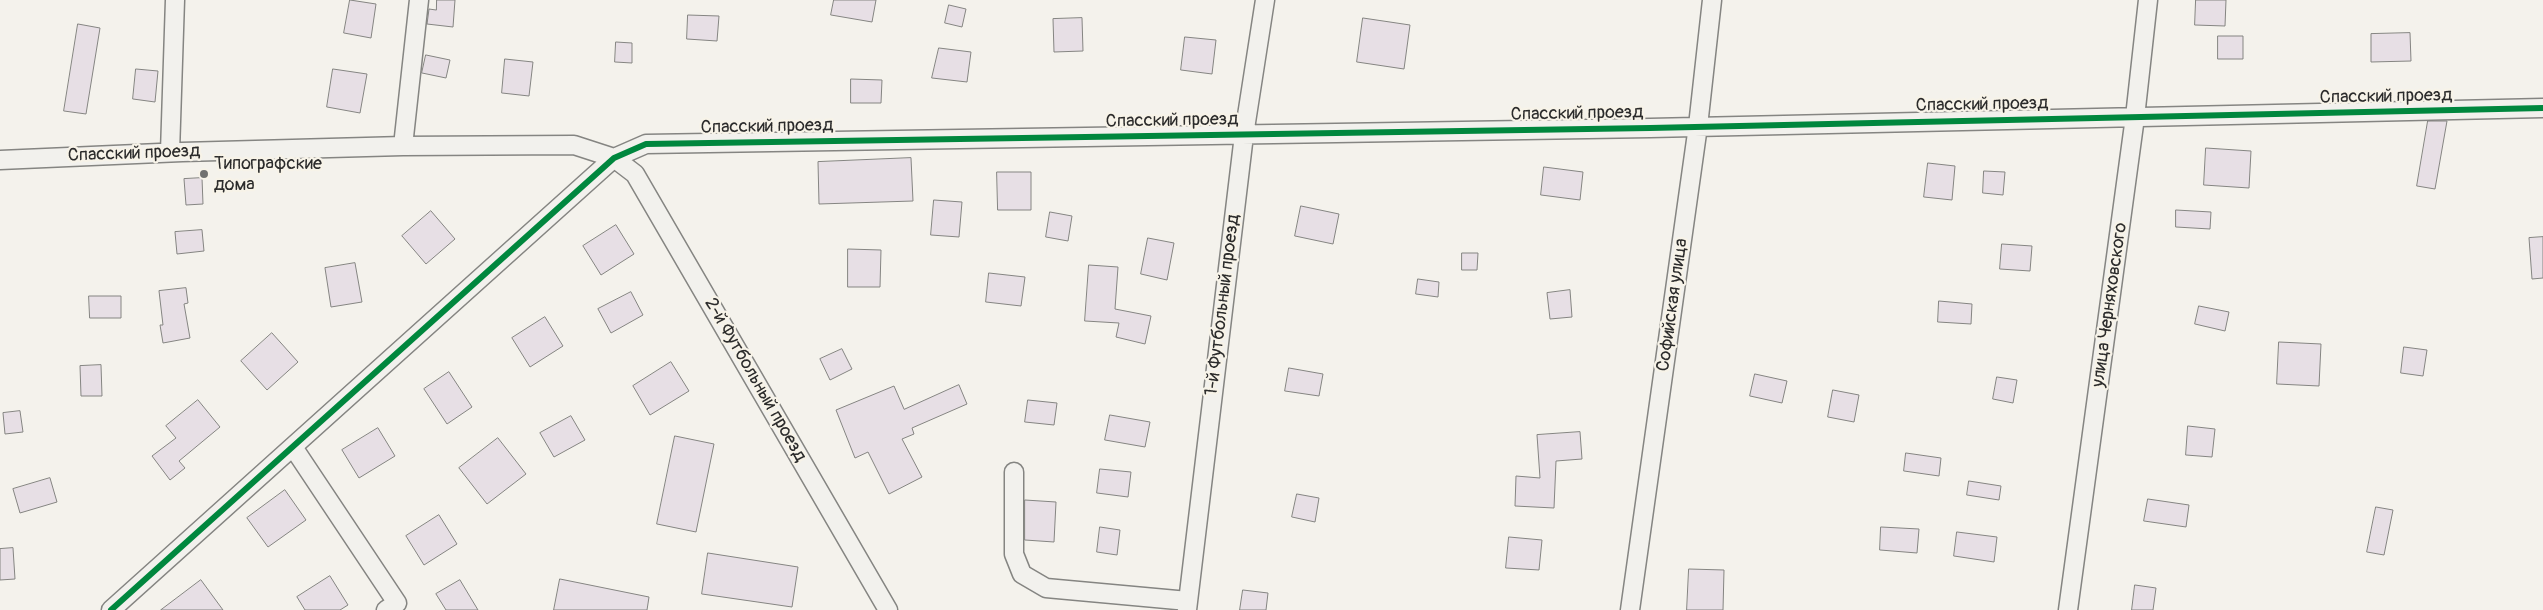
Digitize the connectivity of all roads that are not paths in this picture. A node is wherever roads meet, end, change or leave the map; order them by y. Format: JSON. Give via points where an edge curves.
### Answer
{"nodes":[{"id":1,"x":175,"y":0,"type":"edge"},
{"id":2,"x":419,"y":0,"type":"edge"},
{"id":3,"x":1265,"y":0,"type":"edge"},
{"id":4,"x":1712,"y":0,"type":"edge"},
{"id":5,"x":2148,"y":0,"type":"edge"},
{"id":6,"x":2543,"y":108,"type":"edge"},
{"id":7,"x":2135,"y":117,"type":"junction"},
{"id":8,"x":1698,"y":126,"type":"junction"},
{"id":9,"x":1244,"y":135,"type":"junction"},
{"id":10,"x":402,"y":146,"type":"junction"},
{"id":11,"x":170,"y":152,"type":"junction"},
{"id":12,"x":614,"y":158,"type":"junction"},
{"id":13,"x":0,"y":160,"type":"edge"},
{"id":14,"x":292,"y":447,"type":"junction"},
{"id":15,"x":1014,"y":472,"type":"dead end"},
{"id":16,"x":1188,"y":606,"type":"edge"},
{"id":17,"x":111,"y":610,"type":"edge"},
{"id":18,"x":386,"y":610,"type":"edge"},
{"id":19,"x":888,"y":610,"type":"edge"},
{"id":20,"x":1630,"y":610,"type":"edge"},
{"id":21,"x":2068,"y":610,"type":"edge"}],
"edges":[{"from":1,"to":11,"type":"street"},
{"from":2,"to":10,"type":"street"},
{"from":3,"to":9,"type":"street","name":"1-й Футбольный проезд"},
{"from":4,"to":8,"type":"street","name":"Софийская улица"},
{"from":5,"to":7,"type":"street","name":"улица Черняховского"},
{"from":6,"to":7,"type":"street","name":"Спасский проезд"},
{"from":7,"to":8,"type":"street","name":"Спасский проезд"},
{"from":7,"to":21,"type":"street","name":"улица Черняховского"},
{"from":8,"to":9,"type":"street","name":"Спасский проезд"},
{"from":8,"to":20,"type":"street","name":"Софийская улица"},
{"from":9,"to":12,"type":"street","name":"Спасский проезд","via":[[646,144]]},
{"from":9,"to":16,"type":"street","name":"1-й Футбольный проезд"},
{"from":10,"to":11,"type":"street","name":"Спасский проезд"},
{"from":10,"to":12,"type":"street","name":"Спасский проезд","via":[[574,145]]},
{"from":11,"to":13,"type":"street","name":"Спасский проезд"},
{"from":12,"to":14,"type":"street"},
{"from":12,"to":19,"type":"street","name":"2-й Футбольный проезд","via":[[635,174]]},
{"from":14,"to":17,"type":"street"},
{"from":14,"to":18,"type":"street","via":[[397,603]]},
{"from":15,"to":16,"type":"street","via":[[1014,554],[1022,574],[1046,588]]}]}
